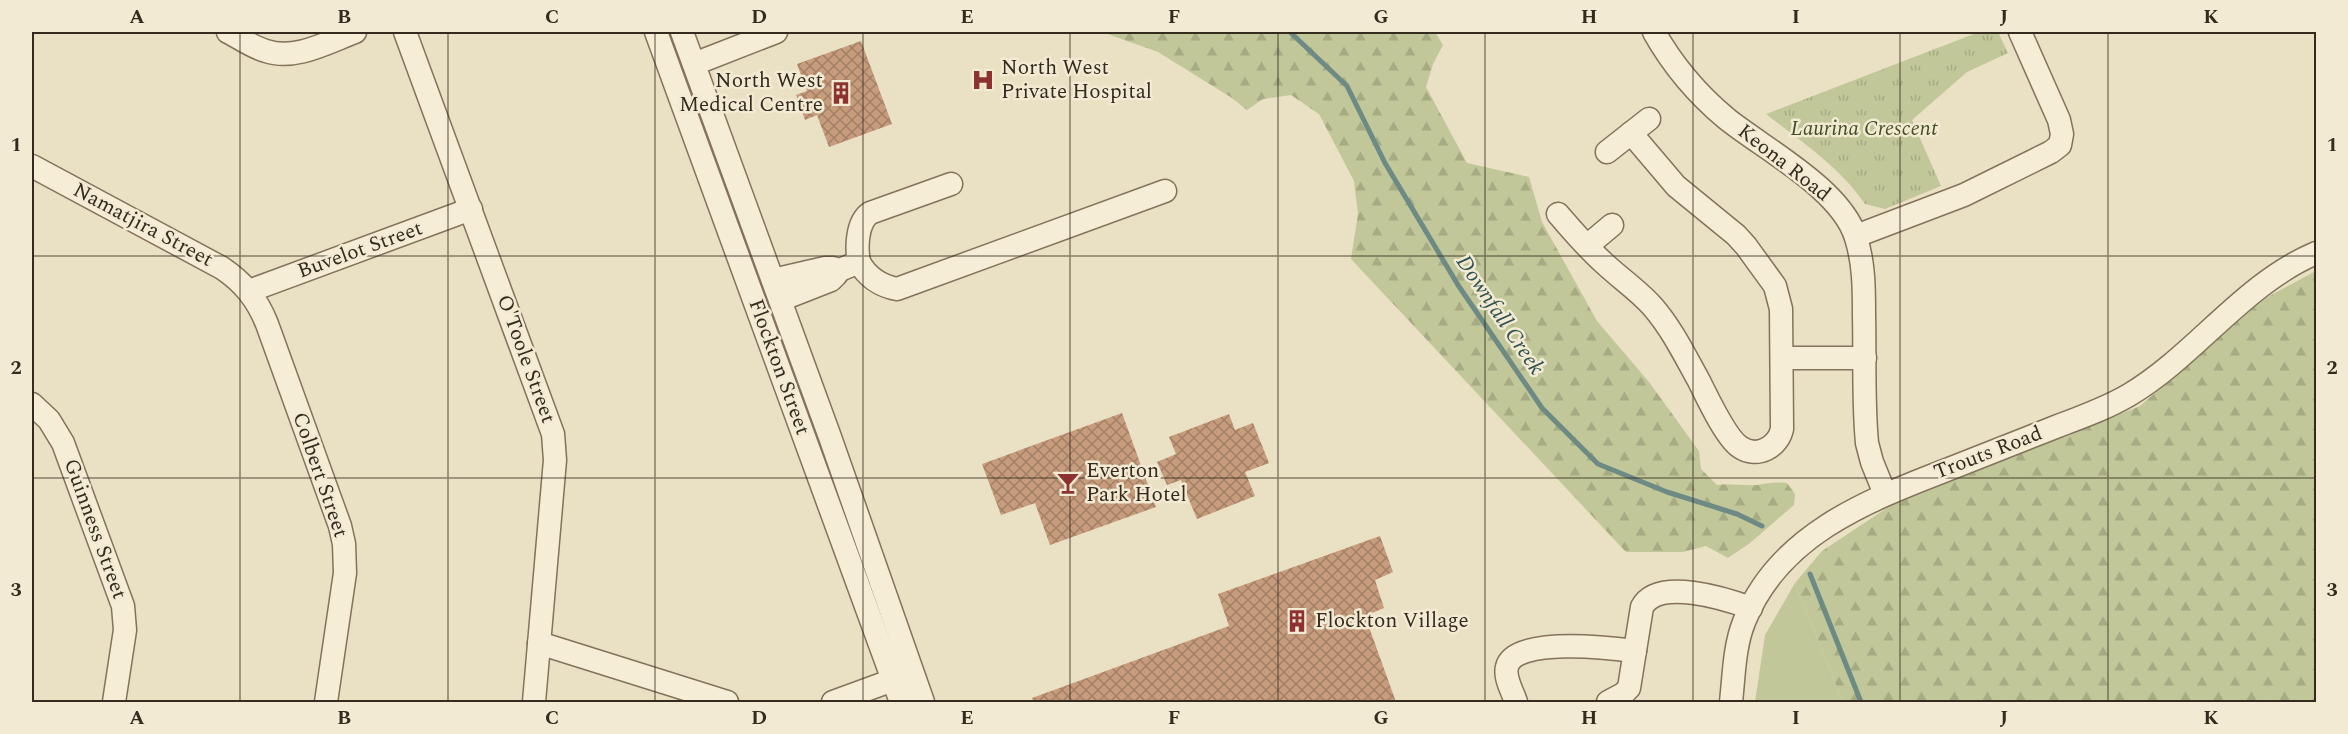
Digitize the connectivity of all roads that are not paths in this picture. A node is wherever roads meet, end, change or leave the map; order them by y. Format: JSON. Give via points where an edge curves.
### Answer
{"nodes":[{"id":1,"x":228,"y":32,"type":"edge"},
{"id":2,"x":356,"y":32,"type":"edge"},
{"id":3,"x":405,"y":32,"type":"edge"},
{"id":4,"x":656,"y":32,"type":"edge"},
{"id":5,"x":682,"y":32,"type":"edge"},
{"id":6,"x":776,"y":32,"type":"edge"},
{"id":7,"x":1654,"y":32,"type":"edge"},
{"id":8,"x":2020,"y":32,"type":"edge"},
{"id":9,"x":694,"y":64,"type":"junction"},
{"id":10,"x":1649,"y":119,"type":"dead end"},
{"id":11,"x":1631,"y":133,"type":"junction"},
{"id":12,"x":1607,"y":152,"type":"dead end"},
{"id":13,"x":32,"y":166,"type":"edge"},
{"id":14,"x":951,"y":184,"type":"dead end"},
{"id":15,"x":1165,"y":191,"type":"dead end"},
{"id":16,"x":471,"y":209,"type":"junction"},
{"id":17,"x":1558,"y":214,"type":"dead end"},
{"id":18,"x":1612,"y":225,"type":"dead end"},
{"id":19,"x":1856,"y":236,"type":"junction"},
{"id":20,"x":1587,"y":246,"type":"junction"},
{"id":21,"x":2316,"y":253,"type":"edge"},
{"id":22,"x":859,"y":262,"type":"junction"},
{"id":23,"x":776,"y":290,"type":"junction"},
{"id":24,"x":249,"y":291,"type":"junction"},
{"id":25,"x":1782,"y":358,"type":"junction"},
{"id":26,"x":1865,"y":358,"type":"junction"},
{"id":27,"x":32,"y":404,"type":"edge"},
{"id":28,"x":1885,"y":494,"type":"junction"},
{"id":29,"x":1751,"y":608,"type":"junction"},
{"id":30,"x":539,"y":643,"type":"junction"},
{"id":31,"x":1635,"y":651,"type":"junction"},
{"id":32,"x":893,"y":680,"type":"junction"},
{"id":33,"x":114,"y":702,"type":"edge"},
{"id":34,"x":326,"y":702,"type":"edge"},
{"id":35,"x":534,"y":702,"type":"edge"},
{"id":36,"x":728,"y":702,"type":"edge"},
{"id":37,"x":833,"y":702,"type":"edge"},
{"id":38,"x":901,"y":702,"type":"edge"},
{"id":39,"x":923,"y":702,"type":"edge"},
{"id":40,"x":1516,"y":702,"type":"edge"},
{"id":41,"x":1608,"y":702,"type":"edge"},
{"id":42,"x":1731,"y":702,"type":"edge"}],
"edges":[{"from":1,"to":2,"type":"street","via":[[264,51],[286,54]]},
{"from":3,"to":16,"type":"street","name":"O'Toole Street"},
{"from":4,"to":32,"type":"street","name":"Flockton Street"},
{"from":5,"to":9,"type":"street","name":"Flockton Street"},
{"from":6,"to":9,"type":"street"},
{"from":7,"to":19,"type":"street","name":"Keona Road","via":[[1711,104],[1820,188],[1847,217]]},
{"from":8,"to":19,"type":"street","via":[[2059,120],[2060,145],[1964,195]]},
{"from":9,"to":23,"type":"street","name":"Flockton Street"},
{"from":10,"to":11,"type":"street"},
{"from":11,"to":12,"type":"street"},
{"from":11,"to":25,"type":"street","via":[[1676,186],[1736,235],[1770,279],[1780,302]]},
{"from":13,"to":24,"type":"street","name":"Namatjira Street","via":[[222,268]]},
{"from":14,"to":22,"type":"street","via":[[865,216],[859,233]]},
{"from":15,"to":22,"type":"street","via":[[897,289],[877,282]]},
{"from":16,"to":24,"type":"street","name":"Buvelot Street"},
{"from":16,"to":30,"type":"street","name":"O'Toole Street","via":[[554,440]]},
{"from":17,"to":20,"type":"street"},
{"from":18,"to":20,"type":"street"},
{"from":19,"to":26,"type":"street","name":"Keona Road","via":[[1863,279]]},
{"from":20,"to":25,"type":"street","via":[[1654,309],[1728,432],[1745,450],[1766,449],[1780,436]]},
{"from":21,"to":28,"type":"street","name":"Trouts Road","via":[[2279,273],[2164,371],[2119,401]]},
{"from":22,"to":23,"type":"street","via":[[835,272],[825,267]]},
{"from":23,"to":39,"type":"street","name":"Flockton Street"},
{"from":24,"to":34,"type":"street","name":"Colbert Street","via":[[267,324],[344,544],[345,573]]},
{"from":25,"to":26,"type":"street"},
{"from":26,"to":28,"type":"street","name":"Keona Road","via":[[1867,443]]},
{"from":27,"to":33,"type":"street","name":"Guinness Street","via":[[49,420],[63,443],[120,596],[125,630]]},
{"from":28,"to":29,"type":"street","name":"Trouts Road","via":[[1801,543],[1775,570]]},
{"from":29,"to":31,"type":"street","via":[[1709,596],[1654,594],[1642,607]]},
{"from":29,"to":42,"type":"street","name":"Trouts Road","via":[[1741,633]]},
{"from":30,"to":35,"type":"street","name":"O'Toole Street"},
{"from":30,"to":36,"type":"street"},
{"from":31,"to":40,"type":"street","via":[[1547,647],[1520,653],[1507,667]]},
{"from":31,"to":41,"type":"street","via":[[1629,688]]},
{"from":32,"to":37,"type":"street"},
{"from":32,"to":38,"type":"street","name":"Flockton Street"}]}
